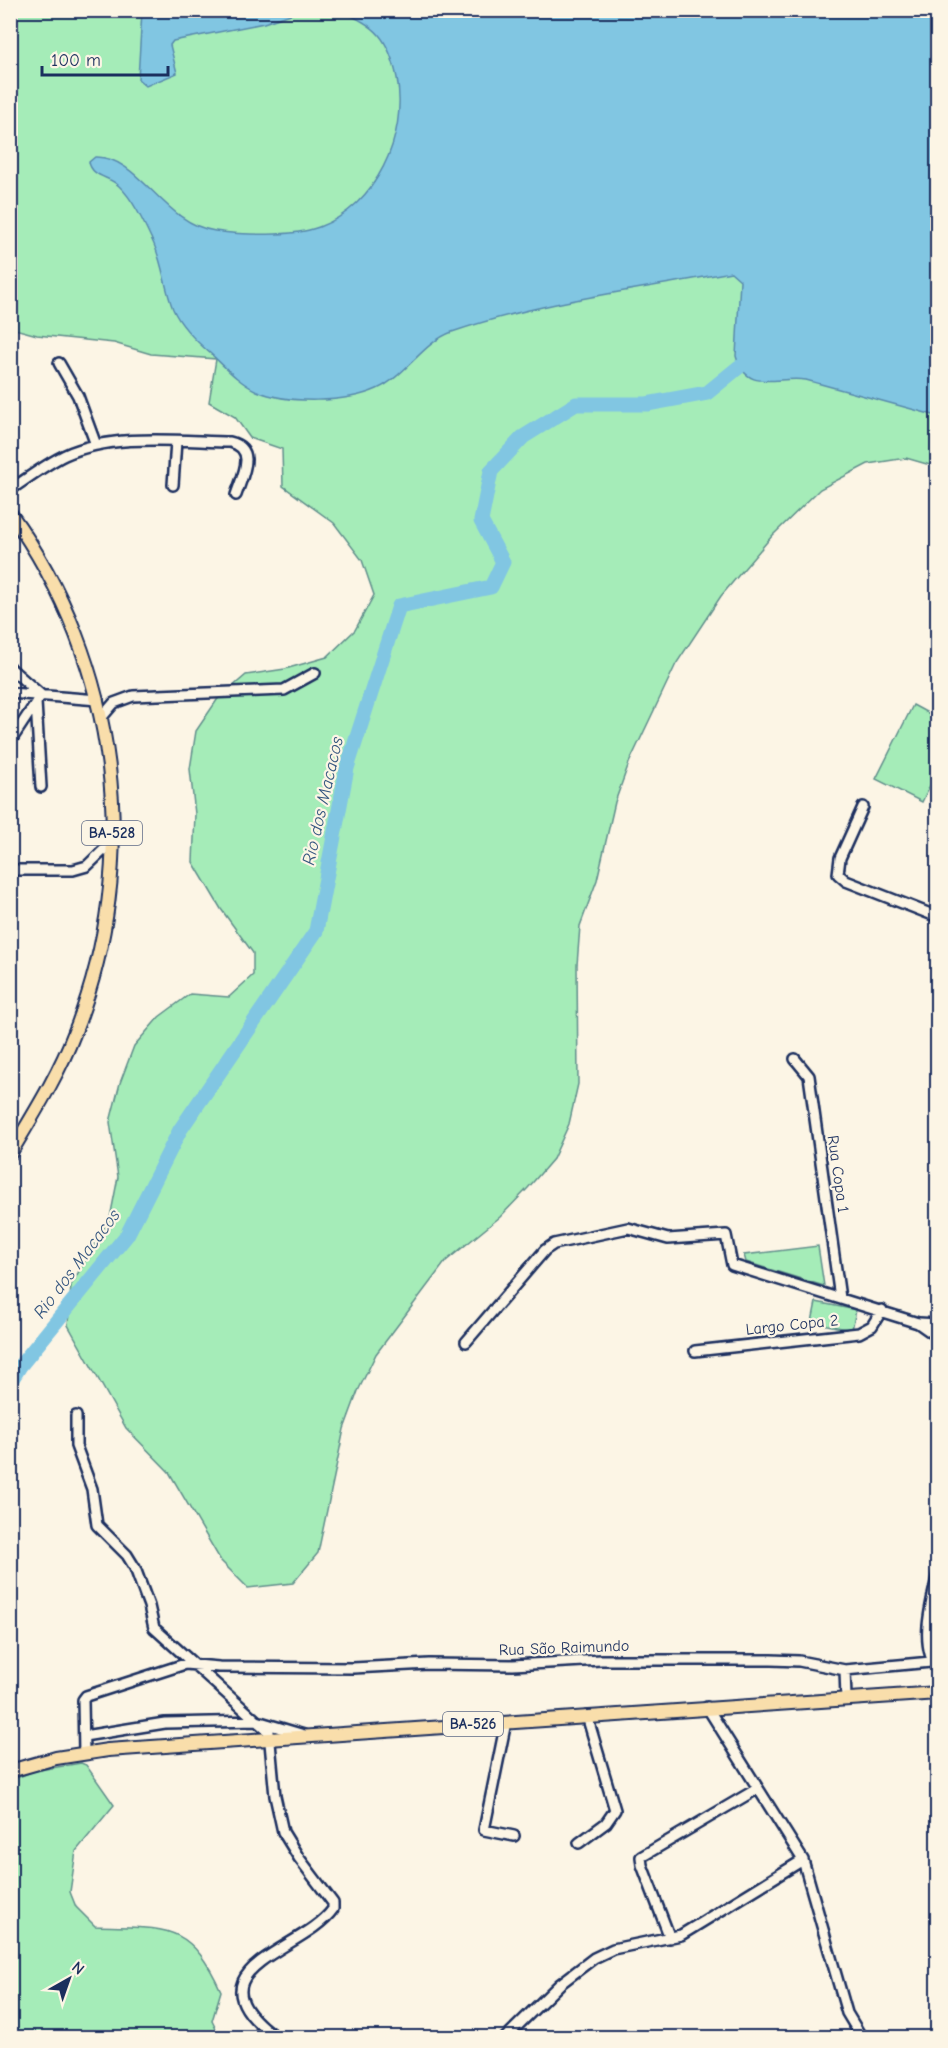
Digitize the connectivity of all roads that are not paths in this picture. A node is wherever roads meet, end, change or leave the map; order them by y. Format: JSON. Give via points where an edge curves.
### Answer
{"nodes":[{"id":1,"x":59,"y":363,"type":"dead end"},
{"id":2,"x":176,"y":441,"type":"junction"},
{"id":3,"x":96,"y":445,"type":"junction"},
{"id":4,"x":173,"y":484,"type":"dead end"},
{"id":5,"x":10,"y":490,"type":"edge"},
{"id":6,"x":236,"y":495,"type":"dead end"},
{"id":7,"x":10,"y":513,"type":"edge"},
{"id":8,"x":10,"y":668,"type":"edge"},
{"id":9,"x":315,"y":673,"type":"dead end"},
{"id":10,"x":10,"y":693,"type":"edge"},
{"id":11,"x":39,"y":699,"type":"junction"},
{"id":12,"x":98,"y":700,"type":"junction"},
{"id":13,"x":102,"y":717,"type":"junction"},
{"id":14,"x":10,"y":742,"type":"edge"},
{"id":15,"x":41,"y":787,"type":"dead end"},
{"id":16,"x":862,"y":807,"type":"dead end"},
{"id":17,"x":111,"y":843,"type":"junction"},
{"id":18,"x":10,"y":870,"type":"edge"},
{"id":19,"x":938,"y":917,"type":"edge"},
{"id":20,"x":795,"y":1059,"type":"dead end"},
{"id":21,"x":10,"y":1154,"type":"edge"},
{"id":22,"x":840,"y":1298,"type":"junction"},
{"id":23,"x":882,"y":1310,"type":"junction"},
{"id":24,"x":918,"y":1323,"type":"junction"},
{"id":25,"x":938,"y":1324,"type":"edge"},
{"id":26,"x":938,"y":1336,"type":"edge"},
{"id":27,"x":466,"y":1342,"type":"dead end"},
{"id":28,"x":695,"y":1351,"type":"dead end"},
{"id":29,"x":76,"y":1416,"type":"dead end"},
{"id":30,"x":938,"y":1574,"type":"edge"},
{"id":31,"x":198,"y":1665,"type":"junction"},
{"id":32,"x":934,"y":1666,"type":"edge"},
{"id":33,"x":845,"y":1670,"type":"junction"},
{"id":34,"x":938,"y":1693,"type":"edge"},
{"id":35,"x":846,"y":1698,"type":"junction"},
{"id":36,"x":707,"y":1707,"type":"junction"},
{"id":37,"x":587,"y":1716,"type":"junction"},
{"id":38,"x":257,"y":1721,"type":"junction"},
{"id":39,"x":506,"y":1722,"type":"junction"},
{"id":40,"x":84,"y":1736,"type":"junction"},
{"id":41,"x":308,"y":1736,"type":"junction"},
{"id":42,"x":271,"y":1738,"type":"junction"},
{"id":43,"x":84,"y":1753,"type":"junction"},
{"id":44,"x":10,"y":1771,"type":"edge"},
{"id":45,"x":757,"y":1789,"type":"junction"},
{"id":46,"x":514,"y":1836,"type":"dead end"},
{"id":47,"x":579,"y":1843,"type":"dead end"},
{"id":48,"x":803,"y":1860,"type":"junction"},
{"id":49,"x":670,"y":1938,"type":"junction"},
{"id":50,"x":277,"y":2037,"type":"edge"},
{"id":51,"x":505,"y":2037,"type":"edge"},
{"id":52,"x":862,"y":2037,"type":"edge"}],
"edges":[{"from":1,"to":3,"type":"street","via":[[78,396]]},
{"from":2,"to":3,"type":"street"},
{"from":2,"to":4,"type":"street"},
{"from":2,"to":6,"type":"street","via":[[230,442],[242,447],[247,462]]},
{"from":3,"to":5,"type":"street","via":[[65,455]]},
{"from":7,"to":12,"type":"main road","number":"BA-528","via":[[42,558],[70,616]]},
{"from":8,"to":11,"type":"street"},
{"from":9,"to":13,"type":"street","via":[[284,690],[133,696],[114,703]]},
{"from":10,"to":11,"type":"street"},
{"from":11,"to":12,"type":"street"},
{"from":11,"to":14,"type":"street"},
{"from":11,"to":15,"type":"street"},
{"from":12,"to":13,"type":"main road","number":"BA-528"},
{"from":13,"to":17,"type":"main road","number":"BA-528","via":[[113,801]]},
{"from":16,"to":19,"type":"street","via":[[840,858],[838,874],[846,881]]},
{"from":17,"to":18,"type":"street","via":[[87,866],[73,870]]},
{"from":17,"to":21,"type":"main road","number":"BA-528","via":[[108,911],[90,988],[66,1054]]},
{"from":20,"to":22,"type":"street","name":"Rua Copa 1","via":[[808,1076]]},
{"from":22,"to":23,"type":"street"},
{"from":22,"to":27,"type":"street","via":[[732,1265],[726,1235],[668,1239],[628,1228],[554,1244],[545,1250]]},
{"from":23,"to":24,"type":"street"},
{"from":23,"to":28,"type":"street","name":"Largo Copa 2","via":[[872,1326],[859,1333]]},
{"from":24,"to":25,"type":"street"},
{"from":24,"to":26,"type":"street"},
{"from":29,"to":31,"type":"street","via":[[76,1446],[92,1489],[97,1525],[135,1568],[157,1632]]},
{"from":30,"to":32,"type":"street","via":[[928,1634]]},
{"from":31,"to":33,"type":"street","name":"Rua São Raimundo","via":[[352,1668],[601,1660],[760,1660],[799,1661]]},
{"from":31,"to":38,"type":"street"},
{"from":31,"to":40,"type":"street","name":"Rua São Raimundo","via":[[179,1665],[86,1696]]},
{"from":32,"to":33,"type":"street","name":"Rua São Raimundo"},
{"from":33,"to":35,"type":"street"},
{"from":34,"to":35,"type":"main road","number":"BA-526"},
{"from":35,"to":36,"type":"main road","number":"BA-526"},
{"from":36,"to":37,"type":"main road","number":"BA-526"},
{"from":36,"to":45,"type":"street"},
{"from":37,"to":39,"type":"main road","number":"BA-526"},
{"from":37,"to":47,"type":"street","via":[[615,1810],[606,1823]]},
{"from":38,"to":40,"type":"street","via":[[165,1724]]},
{"from":38,"to":41,"type":"street"},
{"from":38,"to":42,"type":"street"},
{"from":39,"to":41,"type":"main road","number":"BA-526"},
{"from":39,"to":46,"type":"street","via":[[484,1830]]},
{"from":40,"to":43,"type":"street"},
{"from":41,"to":42,"type":"main road","number":"BA-526"},
{"from":42,"to":43,"type":"main road","number":"BA-526"},
{"from":42,"to":50,"type":"street","via":[[275,1796],[283,1832],[333,1903],[324,1920],[267,1955],[244,1981],[240,1992],[244,2003],[261,2025]]},
{"from":43,"to":44,"type":"main road","number":"BA-526"},
{"from":45,"to":48,"type":"street"},
{"from":45,"to":49,"type":"street","via":[[641,1857]]},
{"from":48,"to":49,"type":"street","via":[[688,1931]]},
{"from":48,"to":52,"type":"street","via":[[847,2013]]},
{"from":49,"to":51,"type":"street","via":[[613,1949],[594,1958],[560,1984]]}]}
